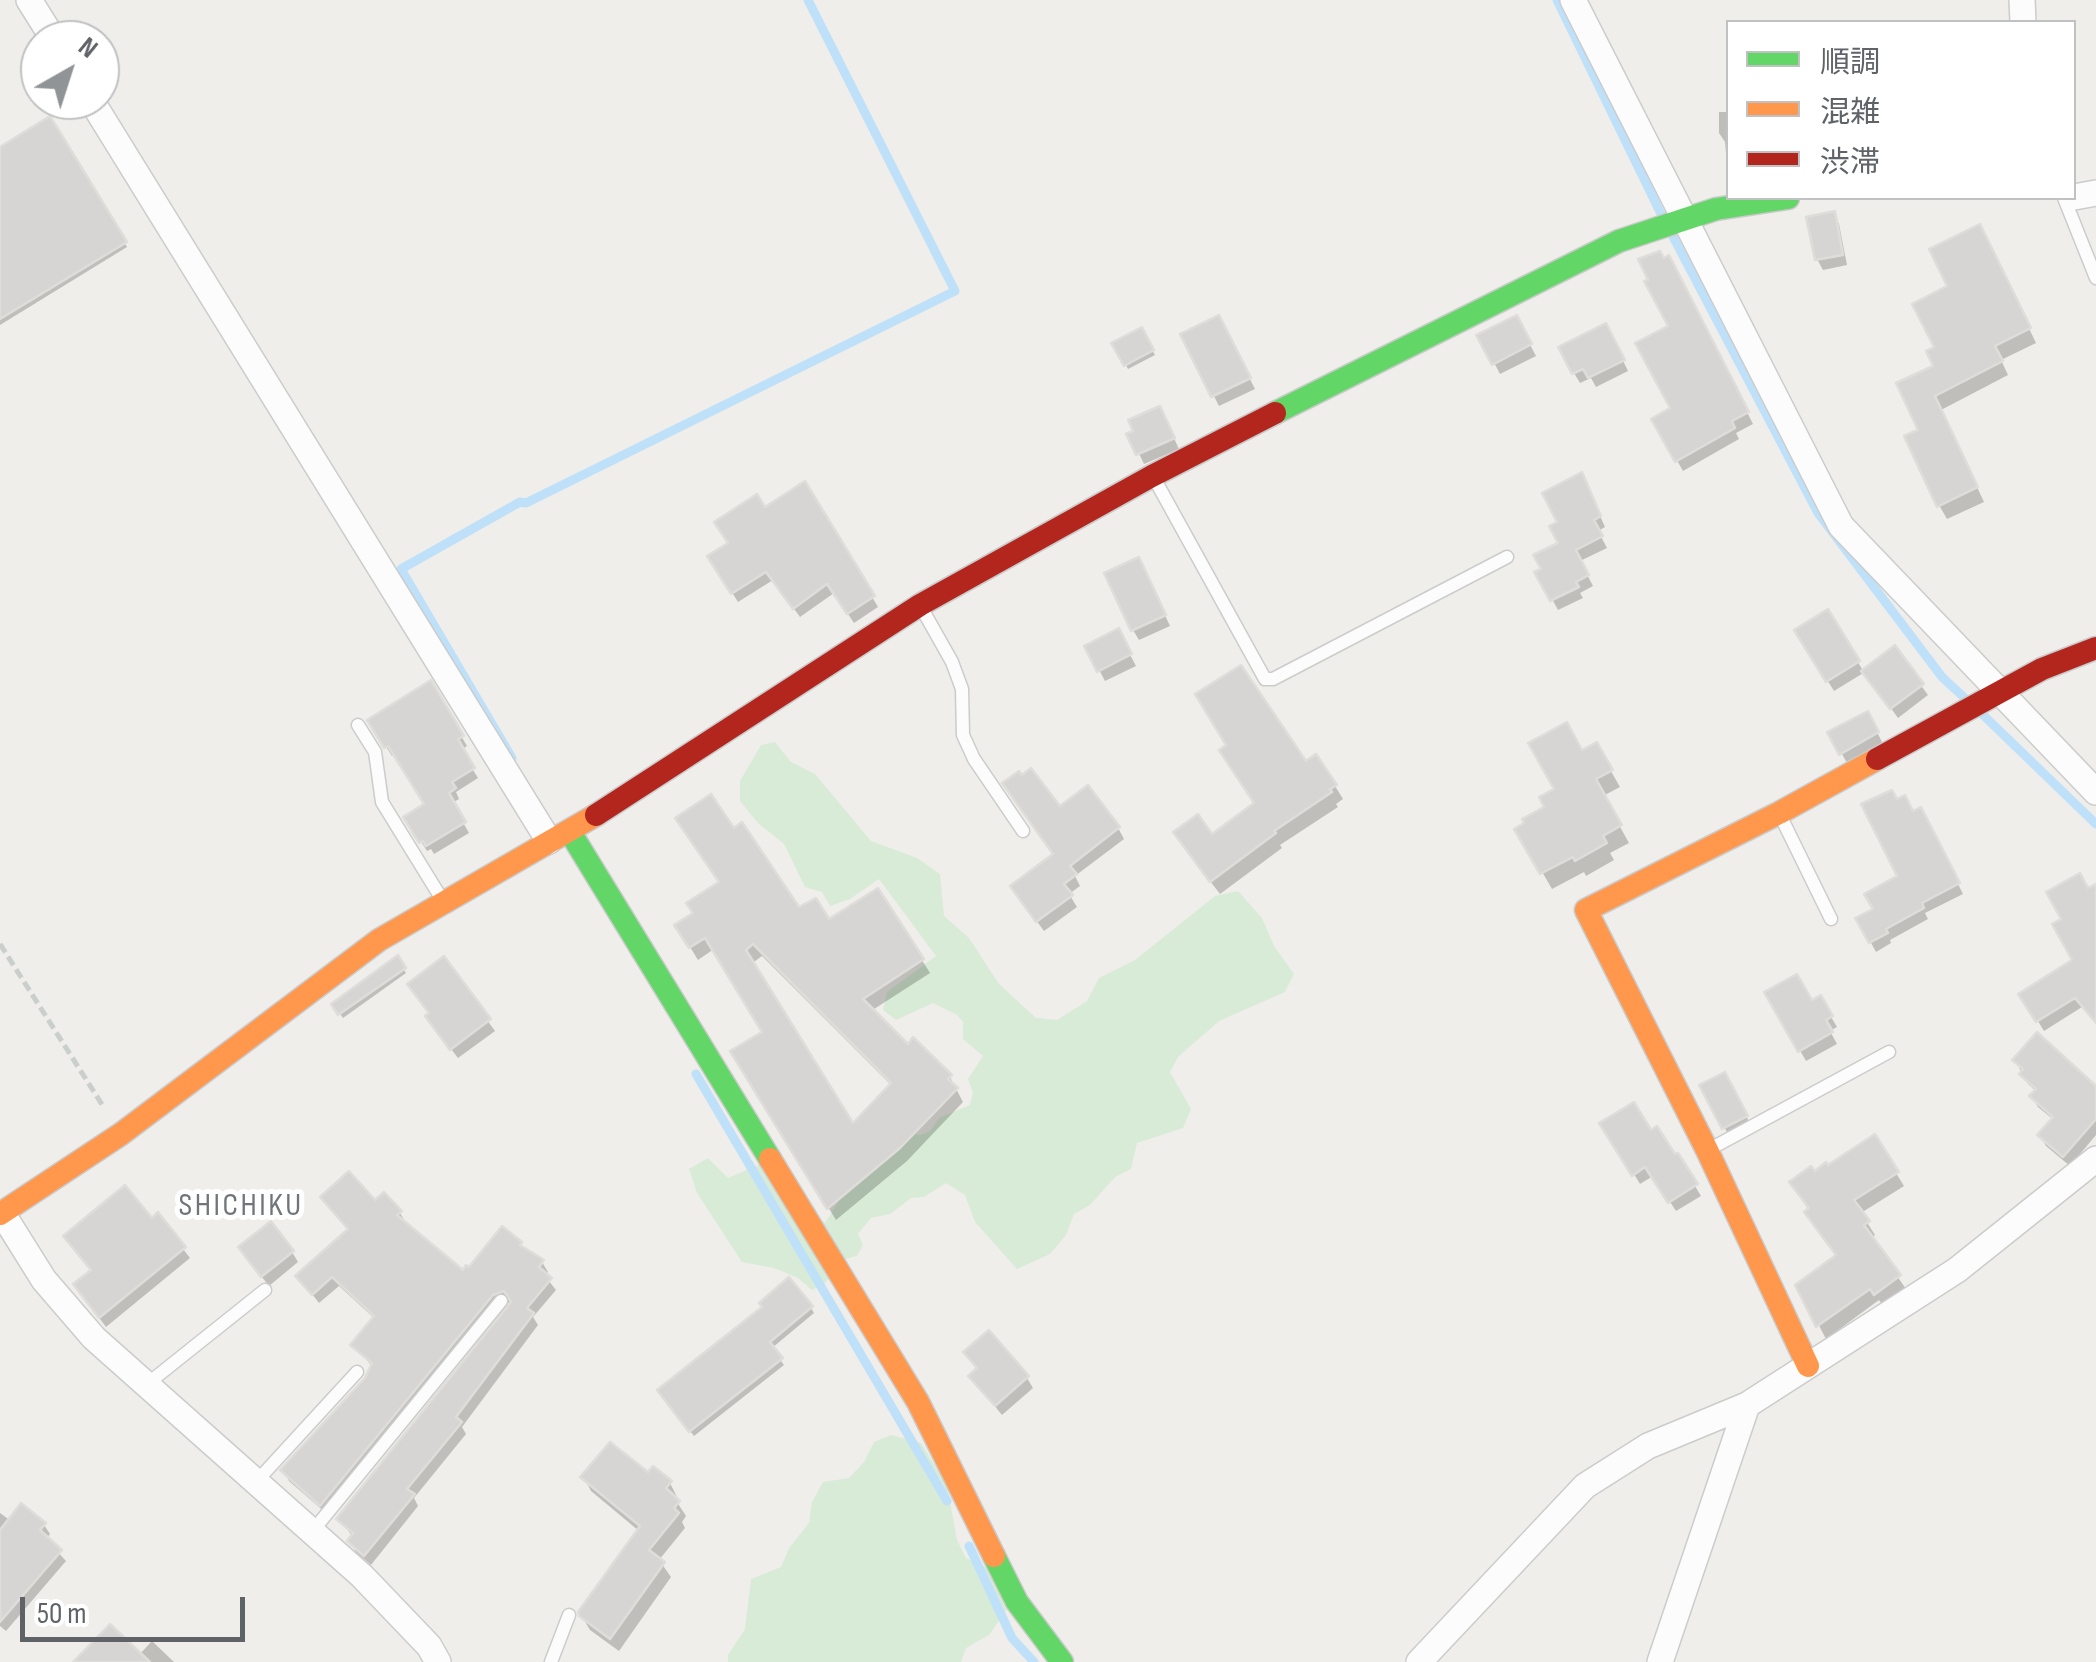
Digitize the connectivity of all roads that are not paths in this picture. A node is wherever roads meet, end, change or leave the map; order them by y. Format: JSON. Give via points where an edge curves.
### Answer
{"nodes":[{"id":1,"x":1573,"y":0,"type":"edge"},
{"id":2,"x":104,"y":120,"type":"edge"},
{"id":3,"x":1775,"y":200,"type":"edge"},
{"id":4,"x":2065,"y":200,"type":"edge"},
{"id":5,"x":1683,"y":220,"type":"junction"},
{"id":6,"x":2096,"y":278,"type":"edge"},
{"id":7,"x":1152,"y":476,"type":"junction"},
{"id":8,"x":1507,"y":557,"type":"dead end"},
{"id":9,"x":920,"y":604,"type":"junction"},
{"id":10,"x":2096,"y":648,"type":"edge"},
{"id":11,"x":2000,"y":693,"type":"junction"},
{"id":12,"x":358,"y":725,"type":"dead end"},
{"id":13,"x":2096,"y":792,"type":"edge"},
{"id":14,"x":1779,"y":813,"type":"junction"},
{"id":15,"x":1023,"y":832,"type":"dead end"},
{"id":16,"x":560,"y":837,"type":"junction"},
{"id":17,"x":445,"y":903,"type":"junction"},
{"id":18,"x":1830,"y":919,"type":"dead end"},
{"id":19,"x":1889,"y":1052,"type":"dead end"},
{"id":20,"x":1708,"y":1150,"type":"junction"},
{"id":21,"x":2096,"y":1159,"type":"edge"},
{"id":22,"x":1,"y":1213,"type":"edge"},
{"id":23,"x":265,"y":1290,"type":"dead end"},
{"id":24,"x":502,"y":1301,"type":"dead end"},
{"id":25,"x":1808,"y":1366,"type":"junction"},
{"id":26,"x":357,"y":1372,"type":"dead end"},
{"id":27,"x":146,"y":1386,"type":"junction"},
{"id":28,"x":1747,"y":1404,"type":"junction"},
{"id":29,"x":256,"y":1482,"type":"junction"},
{"id":30,"x":310,"y":1533,"type":"junction"},
{"id":31,"x":569,"y":1615,"type":"dead end"},
{"id":32,"x":438,"y":1662,"type":"edge"},
{"id":33,"x":551,"y":1662,"type":"edge"},
{"id":34,"x":1062,"y":1662,"type":"edge"},
{"id":35,"x":1418,"y":1662,"type":"edge"},
{"id":36,"x":1660,"y":1662,"type":"edge"}],
"edges":[{"from":1,"to":5,"type":"street"},
{"from":2,"to":16,"type":"street"},
{"from":3,"to":5,"type":"street"},
{"from":4,"to":6,"type":"lane"},
{"from":5,"to":7,"type":"street","via":[[1619,242],[1493,302]]},
{"from":5,"to":11,"type":"street","via":[[1841,526]]},
{"from":7,"to":8,"type":"lane","via":[[1265,679]]},
{"from":7,"to":9,"type":"street"},
{"from":9,"to":15,"type":"lane","via":[[962,689],[963,734],[974,760]]},
{"from":9,"to":16,"type":"street"},
{"from":10,"to":11,"type":"street"},
{"from":11,"to":13,"type":"street"},
{"from":11,"to":14,"type":"street"},
{"from":12,"to":17,"type":"lane","via":[[375,752],[382,802]]},
{"from":14,"to":18,"type":"lane"},
{"from":14,"to":20,"type":"street","via":[[1586,910]]},
{"from":16,"to":17,"type":"street"},
{"from":16,"to":34,"type":"street","via":[[918,1402],[1017,1602]]},
{"from":17,"to":22,"type":"street","via":[[364,951],[122,1134]]},
{"from":19,"to":20,"type":"lane"},
{"from":20,"to":25,"type":"street"},
{"from":21,"to":25,"type":"street","via":[[1957,1270]]},
{"from":22,"to":27,"type":"street","via":[[44,1280]]},
{"from":23,"to":27,"type":"lane"},
{"from":24,"to":30,"type":"lane"},
{"from":25,"to":28,"type":"street"},
{"from":26,"to":29,"type":"lane"},
{"from":27,"to":29,"type":"street"},
{"from":28,"to":35,"type":"street","via":[[1648,1446],[1585,1486]]},
{"from":28,"to":36,"type":"street"},
{"from":29,"to":30,"type":"street"},
{"from":30,"to":32,"type":"street","via":[[396,1610]]},
{"from":31,"to":33,"type":"lane"}]}
